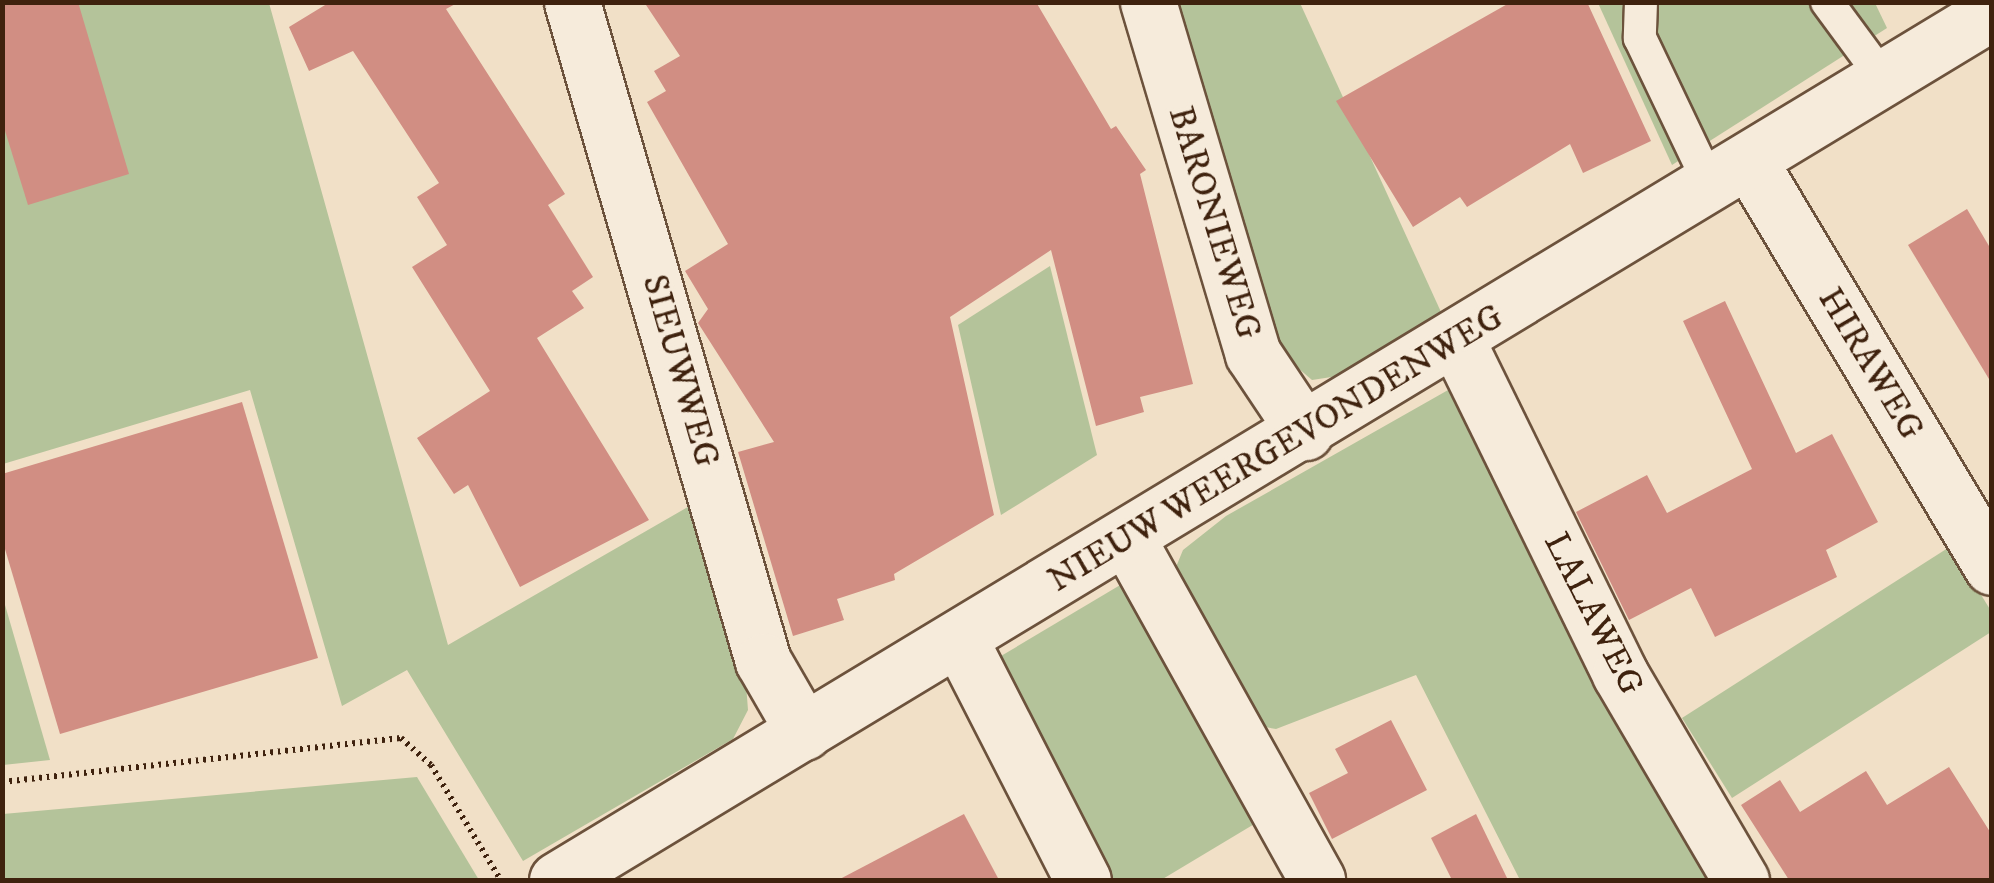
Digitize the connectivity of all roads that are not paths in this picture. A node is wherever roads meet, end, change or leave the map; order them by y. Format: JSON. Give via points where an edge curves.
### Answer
{"nodes":[{"id":1,"x":572,"y":2,"type":"edge"},
{"id":2,"x":1148,"y":2,"type":"edge"},
{"id":3,"x":1641,"y":2,"type":"edge"},
{"id":4,"x":1828,"y":2,"type":"edge"},
{"id":5,"x":1992,"y":12,"type":"edge"},
{"id":6,"x":1884,"y":78,"type":"junction"},
{"id":7,"x":1730,"y":173,"type":"junction"},
{"id":8,"x":1457,"y":341,"type":"junction"},
{"id":9,"x":1305,"y":432,"type":"junction"},
{"id":10,"x":1127,"y":538,"type":"junction"},
{"id":11,"x":1992,"y":566,"type":"edge"},
{"id":12,"x":960,"y":640,"type":"junction"},
{"id":13,"x":804,"y":732,"type":"junction"},
{"id":14,"x":557,"y":880,"type":"edge"},
{"id":15,"x":1083,"y":880,"type":"edge"},
{"id":16,"x":1317,"y":880,"type":"edge"},
{"id":17,"x":1742,"y":880,"type":"edge"}],
"edges":[{"from":1,"to":13,"type":"street","name":"SIEUWWEG","via":[[763,661]]},
{"from":2,"to":9,"type":"street","name":"BARONIEWEG","via":[[1253,354]]},
{"from":3,"to":7,"type":"lane","via":[[1640,38]]},
{"from":4,"to":6,"type":"lane"},
{"from":5,"to":6,"type":"street","name":"NIEUW WEERGEVONDENWEG"},
{"from":6,"to":7,"type":"street","name":"NIEUW WEERGEVONDENWEG"},
{"from":7,"to":8,"type":"street","name":"NIEUW WEERGEVONDENWEG"},
{"from":7,"to":11,"type":"street","name":"HIRAWEG"},
{"from":8,"to":9,"type":"street","name":"NIEUW WEERGEVONDENWEG"},
{"from":8,"to":17,"type":"street","name":"LALAWEG","via":[[1620,674]]},
{"from":9,"to":10,"type":"street","name":"NIEUW WEERGEVONDENWEG"},
{"from":10,"to":12,"type":"street","name":"NIEUW WEERGEVONDENWEG"},
{"from":10,"to":16,"type":"street"},
{"from":12,"to":13,"type":"street","name":"NIEUW WEERGEVONDENWEG"},
{"from":12,"to":15,"type":"street"},
{"from":13,"to":14,"type":"street","name":"NIEUW WEERGEVONDENWEG"}]}
